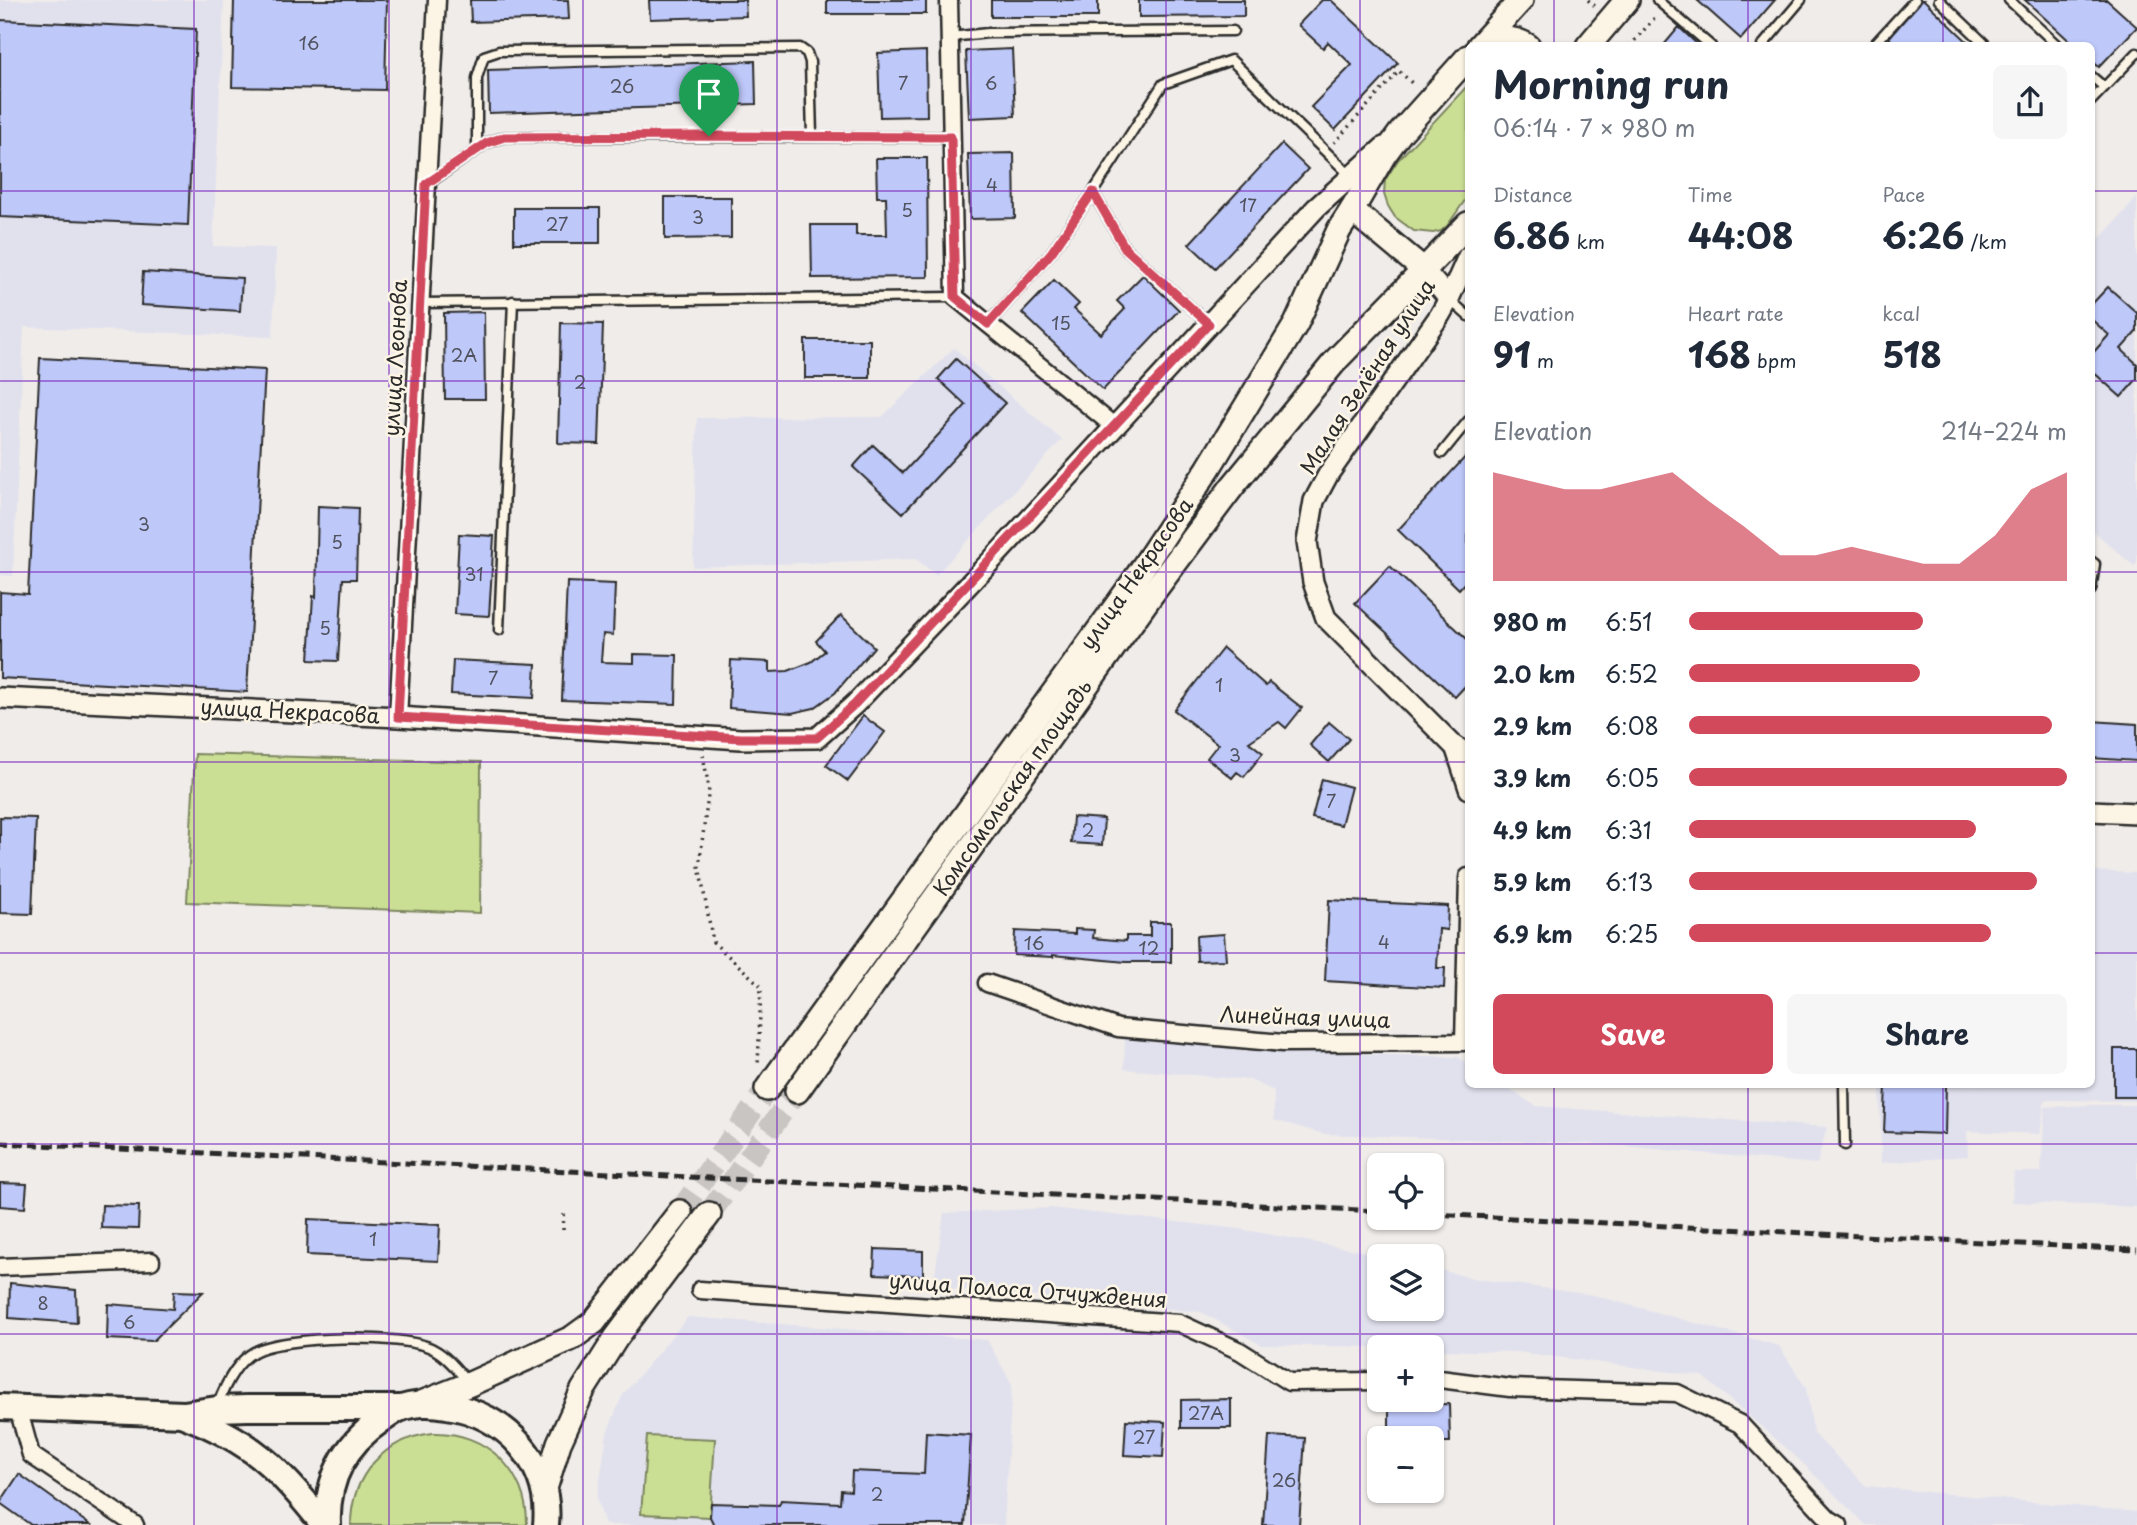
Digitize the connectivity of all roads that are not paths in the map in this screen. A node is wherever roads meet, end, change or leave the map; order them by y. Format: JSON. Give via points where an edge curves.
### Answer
{"nodes":[{"id":1,"x":437,"y":0,"type":"edge"},
{"id":2,"x":949,"y":0,"type":"edge"},
{"id":3,"x":1627,"y":0,"type":"edge"},
{"id":4,"x":1657,"y":0,"type":"edge"},
{"id":5,"x":1801,"y":0,"type":"edge"},
{"id":6,"x":1916,"y":0,"type":"edge"},
{"id":7,"x":1939,"y":0,"type":"edge"},
{"id":8,"x":2009,"y":0,"type":"edge"},
{"id":9,"x":1514,"y":2,"type":"edge"},
{"id":10,"x":1233,"y":31,"type":"dead end"},
{"id":11,"x":950,"y":37,"type":"junction"},
{"id":12,"x":1483,"y":42,"type":"edge"},
{"id":13,"x":1489,"y":42,"type":"edge"},
{"id":14,"x":1518,"y":42,"type":"edge"},
{"id":15,"x":1591,"y":42,"type":"edge"},
{"id":16,"x":1706,"y":42,"type":"edge"},
{"id":17,"x":1765,"y":42,"type":"edge"},
{"id":18,"x":1877,"y":42,"type":"edge"},
{"id":19,"x":1983,"y":42,"type":"edge"},
{"id":20,"x":2054,"y":42,"type":"edge"},
{"id":21,"x":2137,"y":53,"type":"edge"},
{"id":22,"x":1465,"y":60,"type":"edge"},
{"id":23,"x":2095,"y":80,"type":"edge"},
{"id":24,"x":2104,"y":88,"type":"junction"},
{"id":25,"x":2095,"y":97,"type":"edge"},
{"id":26,"x":1401,"y":132,"type":"junction"},
{"id":27,"x":812,"y":136,"type":"junction"},
{"id":28,"x":951,"y":137,"type":"junction"},
{"id":29,"x":477,"y":150,"type":"junction"},
{"id":30,"x":1352,"y":176,"type":"junction"},
{"id":31,"x":426,"y":184,"type":"junction"},
{"id":32,"x":1093,"y":192,"type":"junction"},
{"id":33,"x":1316,"y":208,"type":"junction"},
{"id":34,"x":1352,"y":210,"type":"junction"},
{"id":35,"x":1465,"y":227,"type":"edge"},
{"id":36,"x":1465,"y":263,"type":"edge"},
{"id":37,"x":1424,"y":270,"type":"junction"},
{"id":38,"x":955,"y":297,"type":"junction"},
{"id":39,"x":1450,"y":299,"type":"junction"},
{"id":40,"x":513,"y":301,"type":"junction"},
{"id":41,"x":419,"y":303,"type":"junction"},
{"id":42,"x":1465,"y":313,"type":"edge"},
{"id":43,"x":988,"y":324,"type":"junction"},
{"id":44,"x":1209,"y":324,"type":"junction"},
{"id":45,"x":1465,"y":425,"type":"edge"},
{"id":46,"x":1115,"y":427,"type":"junction"},
{"id":47,"x":1442,"y":453,"type":"dead end"},
{"id":48,"x":499,"y":629,"type":"dead end"},
{"id":49,"x":0,"y":698,"type":"edge"},
{"id":50,"x":398,"y":717,"type":"junction"},
{"id":51,"x":1461,"y":750,"type":"edge"},
{"id":52,"x":1465,"y":773,"type":"edge"},
{"id":53,"x":2095,"y":811,"type":"edge"},
{"id":54,"x":2137,"y":813,"type":"edge"},
{"id":55,"x":988,"y":983,"type":"dead end"},
{"id":56,"x":1465,"y":1001,"type":"edge"},
{"id":57,"x":763,"y":1079,"type":"tunnel mouth"},
{"id":58,"x":1844,"y":1088,"type":"edge"},
{"id":59,"x":797,"y":1091,"type":"tunnel mouth"},
{"id":60,"x":1844,"y":1145,"type":"dead end"},
{"id":61,"x":680,"y":1212,"type":"tunnel mouth"},
{"id":62,"x":709,"y":1214,"type":"tunnel mouth"},
{"id":63,"x":151,"y":1261,"type":"dead end"},
{"id":64,"x":0,"y":1267,"type":"edge"},
{"id":65,"x":700,"y":1290,"type":"dead end"},
{"id":66,"x":1444,"y":1380,"type":"edge"},
{"id":67,"x":1367,"y":1381,"type":"edge"},
{"id":68,"x":470,"y":1384,"type":"junction"},
{"id":69,"x":407,"y":1407,"type":"junction"},
{"id":70,"x":9,"y":1408,"type":"edge"},
{"id":71,"x":217,"y":1409,"type":"junction"},
{"id":72,"x":184,"y":1414,"type":"junction"},
{"id":73,"x":549,"y":1512,"type":"edge"},
{"id":74,"x":135,"y":1525,"type":"edge"},
{"id":75,"x":326,"y":1525,"type":"edge"},
{"id":76,"x":1839,"y":1525,"type":"edge"}],
"edges":[{"from":1,"to":31,"type":"street","name":"улица Леонова"},
{"from":2,"to":11,"type":"street"},
{"from":3,"to":15,"type":"main road"},
{"from":4,"to":16,"type":"lane"},
{"from":5,"to":17,"type":"lane"},
{"from":6,"to":18,"type":"lane"},
{"from":7,"to":19,"type":"lane"},
{"from":8,"to":20,"type":"lane"},
{"from":9,"to":12,"type":"main road"},
{"from":10,"to":11,"type":"lane"},
{"from":11,"to":28,"type":"street"},
{"from":13,"to":14,"type":"main road","via":[[1509,38]]},
{"from":21,"to":24,"type":"lane"},
{"from":22,"to":26,"type":"main road","name":"улица Некрасова"},
{"from":23,"to":24,"type":"lane"},
{"from":24,"to":25,"type":"lane"},
{"from":26,"to":30,"type":"street","name":"улица Некрасова"},
{"from":26,"to":34,"type":"main road","name":"улица Некрасова"},
{"from":27,"to":28,"type":"lane"},
{"from":27,"to":29,"type":"lane","via":[[504,137]]},
{"from":27,"to":29,"type":"lane","via":[[810,62],[800,48],[499,51],[484,56],[477,78]]},
{"from":28,"to":38,"type":"street"},
{"from":29,"to":31,"type":"lane"},
{"from":30,"to":32,"type":"lane","via":[[1231,60],[1163,84]]},
{"from":30,"to":33,"type":"street","name":"улица Некрасова"},
{"from":31,"to":41,"type":"street","name":"улица Леонова"},
{"from":32,"to":43,"type":"lane","via":[[1051,253]]},
{"from":32,"to":44,"type":"lane","via":[[1125,248]]},
{"from":33,"to":34,"type":"street","via":[[1333,205]]},
{"from":33,"to":44,"type":"street","name":"улица Некрасова"},
{"from":34,"to":37,"type":"main road"},
{"from":34,"to":57,"type":"main road","name":"улица Некрасова","via":[[1296,324],[1130,587]]},
{"from":35,"to":37,"type":"main road"},
{"from":36,"to":39,"type":"street","name":"Малая Зелёная улица"},
{"from":37,"to":39,"type":"street"},
{"from":37,"to":59,"type":"main road","name":"Комсомольская площадь","via":[[1337,359],[1232,487]]},
{"from":38,"to":40,"type":"lane"},
{"from":38,"to":43,"type":"street"},
{"from":39,"to":42,"type":"lane"},
{"from":39,"to":51,"type":"street","name":"Малая Зелёная улица","via":[[1329,473],[1314,501],[1307,542],[1313,582],[1326,618]]},
{"from":40,"to":41,"type":"lane"},
{"from":40,"to":48,"type":"lane"},
{"from":41,"to":50,"type":"street","name":"улица Леонова"},
{"from":43,"to":46,"type":"street"},
{"from":44,"to":46,"type":"street","name":"улица Некрасова"},
{"from":45,"to":47,"type":"lane"},
{"from":46,"to":50,"type":"street","name":"улица Некрасова","via":[[855,704],[817,738],[699,736]]},
{"from":49,"to":50,"type":"street","name":"улица Некрасова"},
{"from":51,"to":52,"type":"street"},
{"from":53,"to":54,"type":"street"},
{"from":55,"to":56,"type":"street","name":"Линейная улица","via":[[1118,1028],[1283,1042],[1464,1042]]},
{"from":58,"to":60,"type":"lane"},
{"from":61,"to":68,"type":"main road","via":[[594,1322],[572,1338]]},
{"from":62,"to":73,"type":"main road","via":[[583,1390],[559,1443]]},
{"from":63,"to":64,"type":"street"},
{"from":65,"to":67,"type":"street","name":"улица Полоса Отчуждения","via":[[1179,1323],[1240,1351],[1289,1382]]},
{"from":66,"to":76,"type":"street","via":[[1510,1388],[1677,1393],[1740,1424]]},
{"from":68,"to":69,"type":"main road"},
{"from":68,"to":71,"type":"lane","via":[[432,1348],[360,1339],[313,1340],[265,1346],[250,1354],[235,1370]]},
{"from":69,"to":71,"type":"main road"},
{"from":69,"to":73,"type":"main road","via":[[436,1404],[463,1408],[501,1426],[536,1469]]},
{"from":69,"to":75,"type":"main road","via":[[368,1429],[343,1457],[331,1487]]},
{"from":70,"to":72,"type":"main road"},
{"from":70,"to":74,"type":"street","via":[[31,1455]]},
{"from":71,"to":72,"type":"main road"},
{"from":72,"to":75,"type":"main road","via":[[217,1427],[267,1461]]}]}
